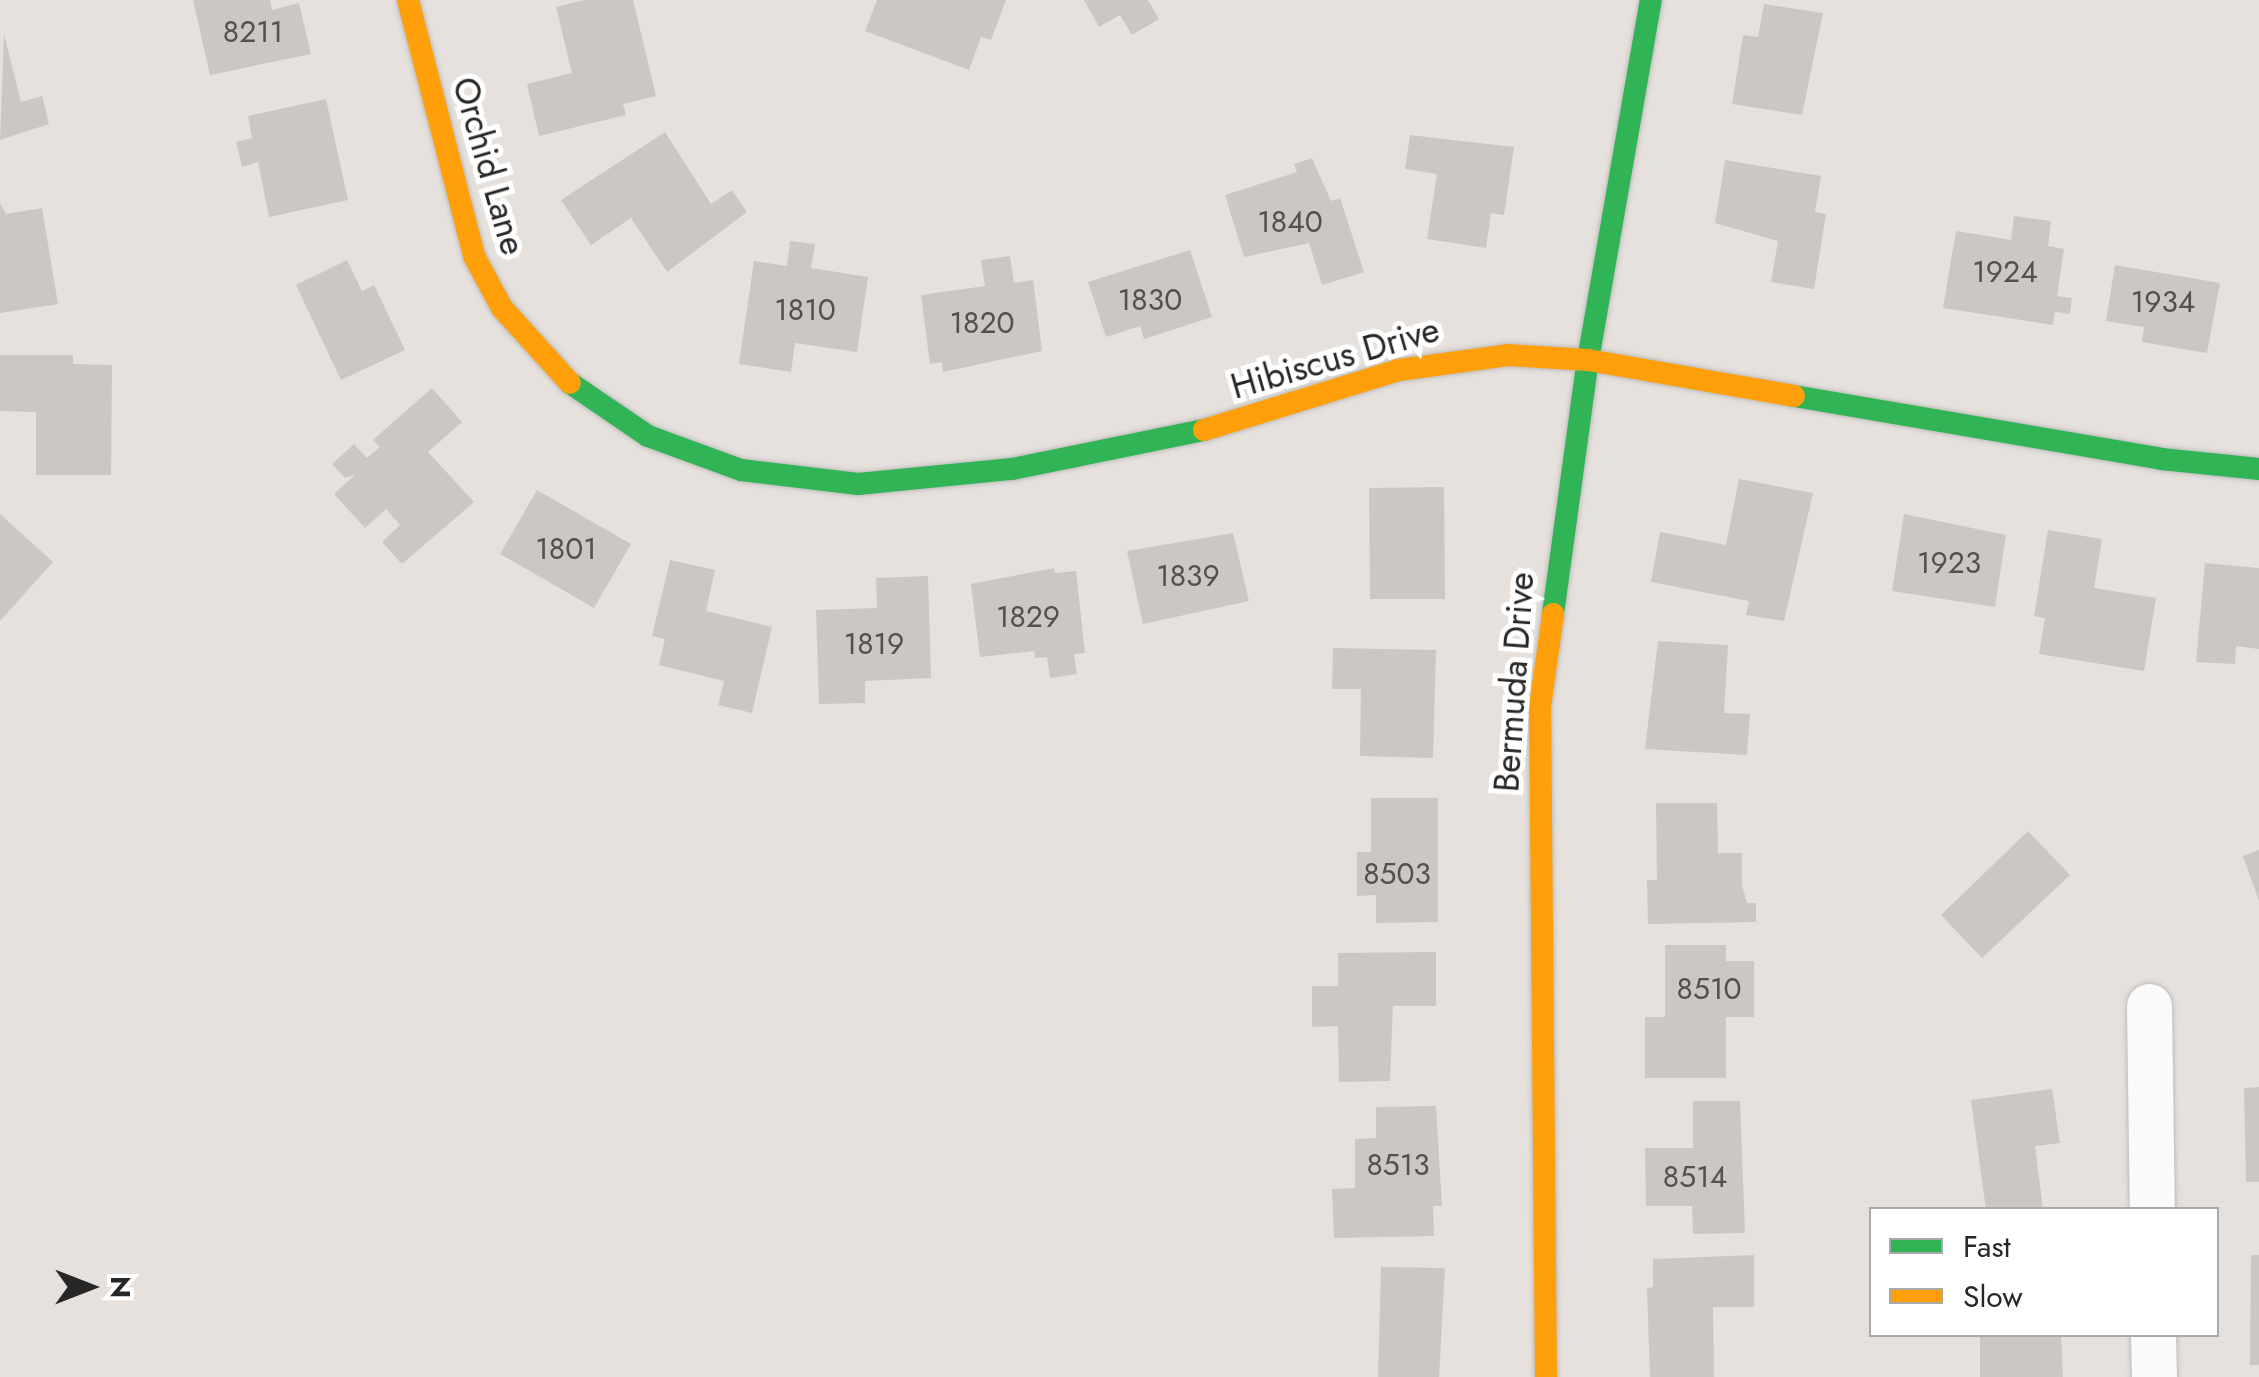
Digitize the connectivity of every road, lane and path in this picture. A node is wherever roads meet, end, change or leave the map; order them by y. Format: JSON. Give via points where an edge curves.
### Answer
{"nodes":[{"id":1,"x":408,"y":0,"type":"edge"},
{"id":2,"x":1651,"y":0,"type":"edge"},
{"id":3,"x":526,"y":341,"type":"joint"},
{"id":4,"x":1588,"y":360,"type":"junction"},
{"id":5,"x":2259,"y":469,"type":"edge"},
{"id":6,"x":2149,"y":1006,"type":"dead end"},
{"id":7,"x":2152,"y":1207,"type":"edge"},
{"id":8,"x":2153,"y":1337,"type":"edge"},
{"id":9,"x":1546,"y":1377,"type":"edge"},
{"id":10,"x":2154,"y":1377,"type":"edge"}],
"edges":[{"from":1,"to":3,"type":"street","name":"Orchid Lane","via":[[474,256]]},
{"from":2,"to":4,"type":"street","name":"Bermuda Drive"},
{"from":3,"to":4,"type":"street","name":"Hibiscus Drive","via":[[584,396],[660,441],[741,470],[858,484],[1012,469],[1164,442],[1430,363],[1508,355]]},
{"from":4,"to":5,"type":"street","name":"Hibiscus Drive"},
{"from":4,"to":9,"type":"street","name":"Bermuda Drive","via":[[1540,706]]},
{"from":6,"to":7,"type":"street"},
{"from":8,"to":10,"type":"street"}]}
